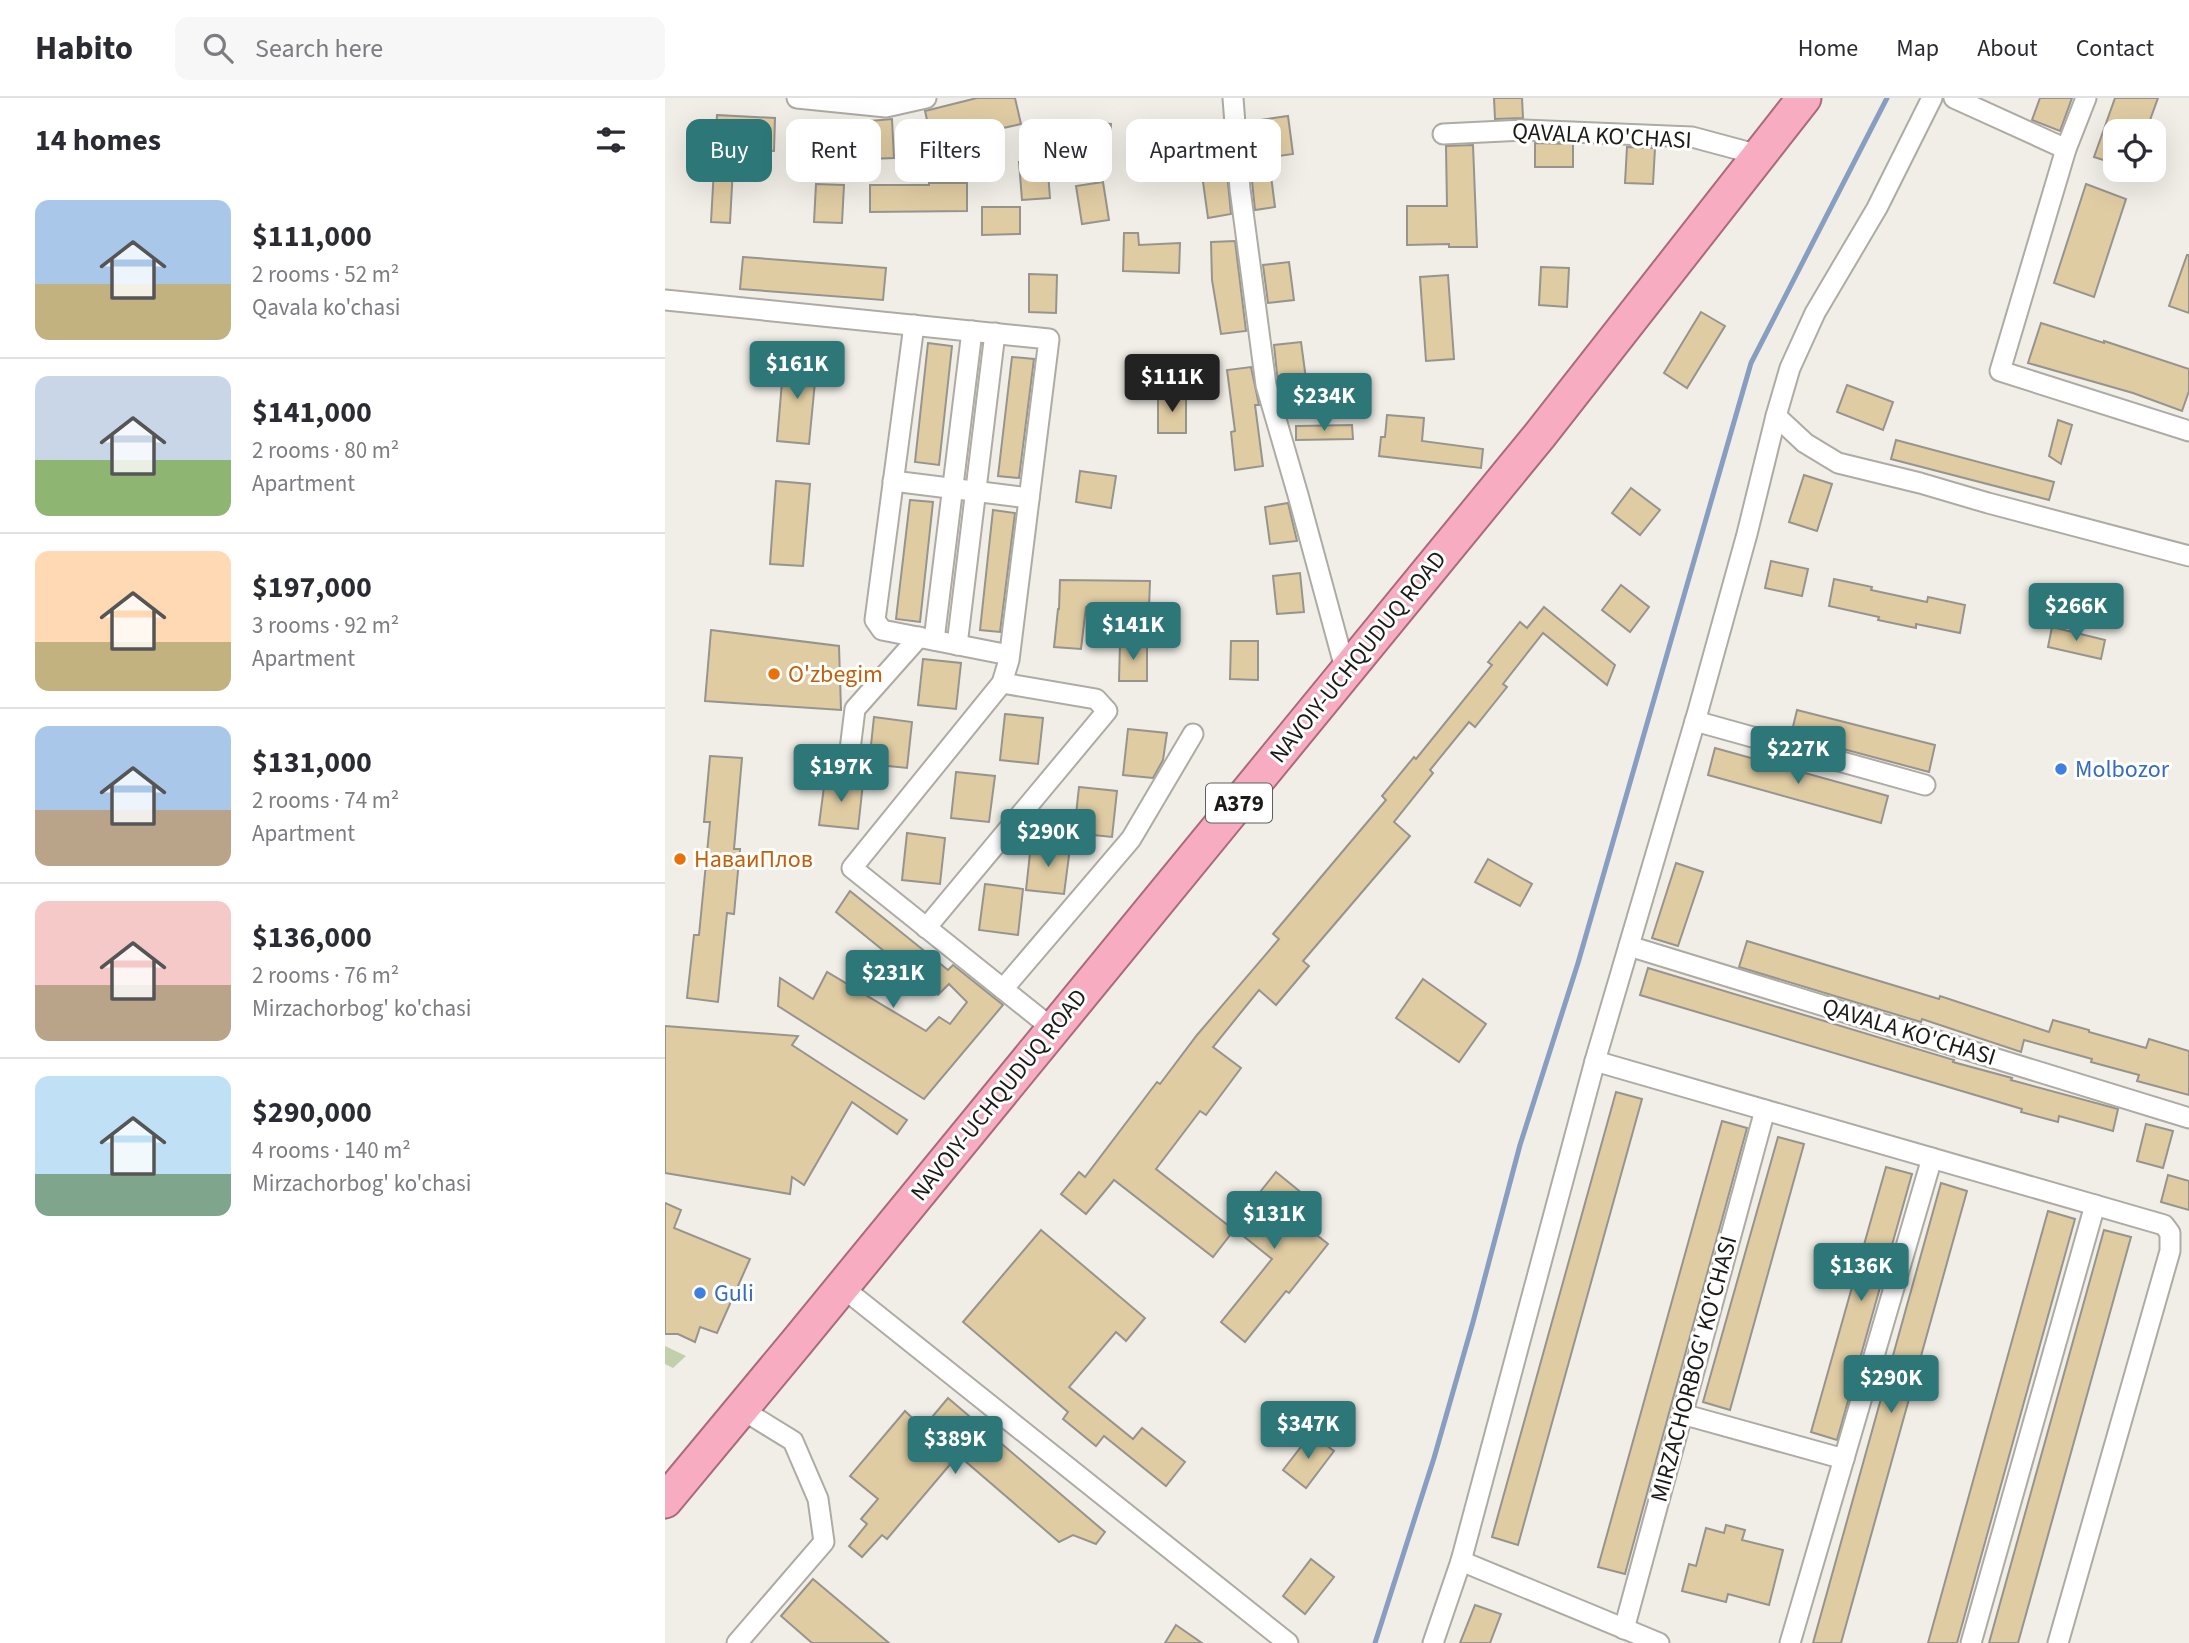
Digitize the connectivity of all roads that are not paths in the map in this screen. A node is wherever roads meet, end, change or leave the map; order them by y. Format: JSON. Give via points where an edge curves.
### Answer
{"nodes":[{"id":1,"x":797,"y":98,"type":"edge"},
{"id":2,"x":926,"y":98,"type":"edge"},
{"id":3,"x":1233,"y":98,"type":"edge"},
{"id":4,"x":1804,"y":98,"type":"edge"},
{"id":5,"x":1932,"y":98,"type":"edge"},
{"id":6,"x":1954,"y":98,"type":"edge"},
{"id":7,"x":2086,"y":98,"type":"edge"},
{"id":8,"x":1443,"y":134,"type":"dead end"},
{"id":9,"x":2066,"y":149,"type":"junction"},
{"id":10,"x":1759,"y":155,"type":"junction"},
{"id":11,"x":665,"y":300,"type":"edge"},
{"id":12,"x":914,"y":325,"type":"junction"},
{"id":13,"x":972,"y":331,"type":"junction"},
{"id":14,"x":995,"y":333,"type":"junction"},
{"id":15,"x":1776,"y":416,"type":"junction"},
{"id":16,"x":2189,"y":431,"type":"edge"},
{"id":17,"x":893,"y":481,"type":"junction"},
{"id":18,"x":953,"y":488,"type":"junction"},
{"id":19,"x":976,"y":491,"type":"junction"},
{"id":20,"x":1029,"y":498,"type":"junction"},
{"id":21,"x":2189,"y":556,"type":"edge"},
{"id":22,"x":927,"y":639,"type":"junction"},
{"id":23,"x":957,"y":645,"type":"junction"},
{"id":24,"x":1009,"y":655,"type":"junction"},
{"id":25,"x":1346,"y":672,"type":"junction"},
{"id":26,"x":1002,"y":683,"type":"junction"},
{"id":27,"x":1695,"y":721,"type":"junction"},
{"id":28,"x":1193,"y":734,"type":"dead end"},
{"id":29,"x":848,"y":766,"type":"dead end"},
{"id":30,"x":1925,"y":785,"type":"dead end"},
{"id":31,"x":926,"y":928,"type":"junction"},
{"id":32,"x":1629,"y":947,"type":"junction"},
{"id":33,"x":1003,"y":989,"type":"junction"},
{"id":34,"x":1053,"y":1030,"type":"junction"},
{"id":35,"x":1595,"y":1061,"type":"junction"},
{"id":36,"x":1765,"y":1110,"type":"junction"},
{"id":37,"x":2189,"y":1118,"type":"edge"},
{"id":38,"x":1932,"y":1158,"type":"junction"},
{"id":39,"x":2095,"y":1205,"type":"junction"},
{"id":40,"x":842,"y":1287,"type":"junction"},
{"id":41,"x":741,"y":1409,"type":"junction"},
{"id":42,"x":1682,"y":1414,"type":"junction"},
{"id":43,"x":1844,"y":1459,"type":"junction"},
{"id":44,"x":665,"y":1501,"type":"edge"},
{"id":45,"x":1461,"y":1561,"type":"junction"},
{"id":46,"x":1624,"y":1629,"type":"junction"},
{"id":47,"x":1649,"y":1641,"type":"edge"},
{"id":48,"x":737,"y":1643,"type":"edge"},
{"id":49,"x":1289,"y":1643,"type":"edge"},
{"id":50,"x":1433,"y":1643,"type":"edge"},
{"id":51,"x":1790,"y":1643,"type":"edge"},
{"id":52,"x":1971,"y":1643,"type":"edge"},
{"id":53,"x":2059,"y":1643,"type":"edge"}],
"edges":[{"from":1,"to":2,"type":"street","via":[[886,107]]},
{"from":3,"to":25,"type":"street","via":[[1266,385]]},
{"from":4,"to":10,"type":"highway","name":"NAVOIY-UCHQUDUQ ROAD","number":"A379"},
{"from":5,"to":15,"type":"street","via":[[1877,208],[1815,313],[1790,368]]},
{"from":6,"to":9,"type":"street"},
{"from":7,"to":9,"type":"street"},
{"from":8,"to":10,"type":"street","name":"QAVALA KO'CHASI","via":[[1524,130],[1692,137]]},
{"from":9,"to":16,"type":"street","via":[[2000,371]]},
{"from":10,"to":25,"type":"highway","name":"NAVOIY-UCHQUDUQ ROAD","number":"A379","via":[[1540,435]]},
{"from":11,"to":12,"type":"street"},
{"from":12,"to":13,"type":"street"},
{"from":12,"to":17,"type":"street"},
{"from":13,"to":14,"type":"street"},
{"from":13,"to":18,"type":"street"},
{"from":14,"to":19,"type":"street"},
{"from":14,"to":20,"type":"street","via":[[1049,339]]},
{"from":15,"to":21,"type":"street","via":[[1805,443],[1838,463]]},
{"from":15,"to":27,"type":"street"},
{"from":17,"to":18,"type":"street"},
{"from":17,"to":22,"type":"street","via":[[875,620],[882,630]]},
{"from":18,"to":19,"type":"street"},
{"from":18,"to":22,"type":"street"},
{"from":19,"to":20,"type":"street"},
{"from":19,"to":23,"type":"street"},
{"from":20,"to":24,"type":"street"},
{"from":22,"to":23,"type":"street"},
{"from":22,"to":29,"type":"street","via":[[855,709]]},
{"from":23,"to":24,"type":"street"},
{"from":24,"to":26,"type":"street"},
{"from":25,"to":34,"type":"highway","name":"NAVOIY-UCHQUDUQ ROAD","number":"A379"},
{"from":26,"to":31,"type":"street","via":[[852,868]]},
{"from":26,"to":31,"type":"street","via":[[1095,699],[1107,711]]},
{"from":27,"to":30,"type":"street"},
{"from":27,"to":32,"type":"street"},
{"from":28,"to":33,"type":"street","via":[[1131,839]]},
{"from":31,"to":33,"type":"street"},
{"from":32,"to":35,"type":"street"},
{"from":32,"to":37,"type":"street","name":"QAVALA KO'CHASI"},
{"from":33,"to":34,"type":"street"},
{"from":34,"to":40,"type":"highway","name":"NAVOIY-UCHQUDUQ ROAD","number":"A379"},
{"from":35,"to":36,"type":"street"},
{"from":35,"to":45,"type":"street"},
{"from":36,"to":38,"type":"street"},
{"from":36,"to":42,"type":"street","name":"MIRZACHORBOG' KO'CHASI"},
{"from":38,"to":39,"type":"street"},
{"from":38,"to":43,"type":"street"},
{"from":39,"to":52,"type":"street"},
{"from":39,"to":53,"type":"street","via":[[2164,1226],[2171,1241]]},
{"from":40,"to":41,"type":"highway","name":"NAVOIY-UCHQUDUQ ROAD","number":"A379"},
{"from":40,"to":49,"type":"street"},
{"from":41,"to":44,"type":"highway","name":"NAVOIY-UCHQUDUQ ROAD","number":"A379"},
{"from":41,"to":48,"type":"street","via":[[793,1441],[818,1499],[824,1542]]},
{"from":42,"to":43,"type":"street"},
{"from":42,"to":46,"type":"street","name":"MIRZACHORBOG' KO'CHASI"},
{"from":43,"to":51,"type":"street"},
{"from":45,"to":46,"type":"street"},
{"from":45,"to":50,"type":"street"},
{"from":46,"to":47,"type":"street"}]}
